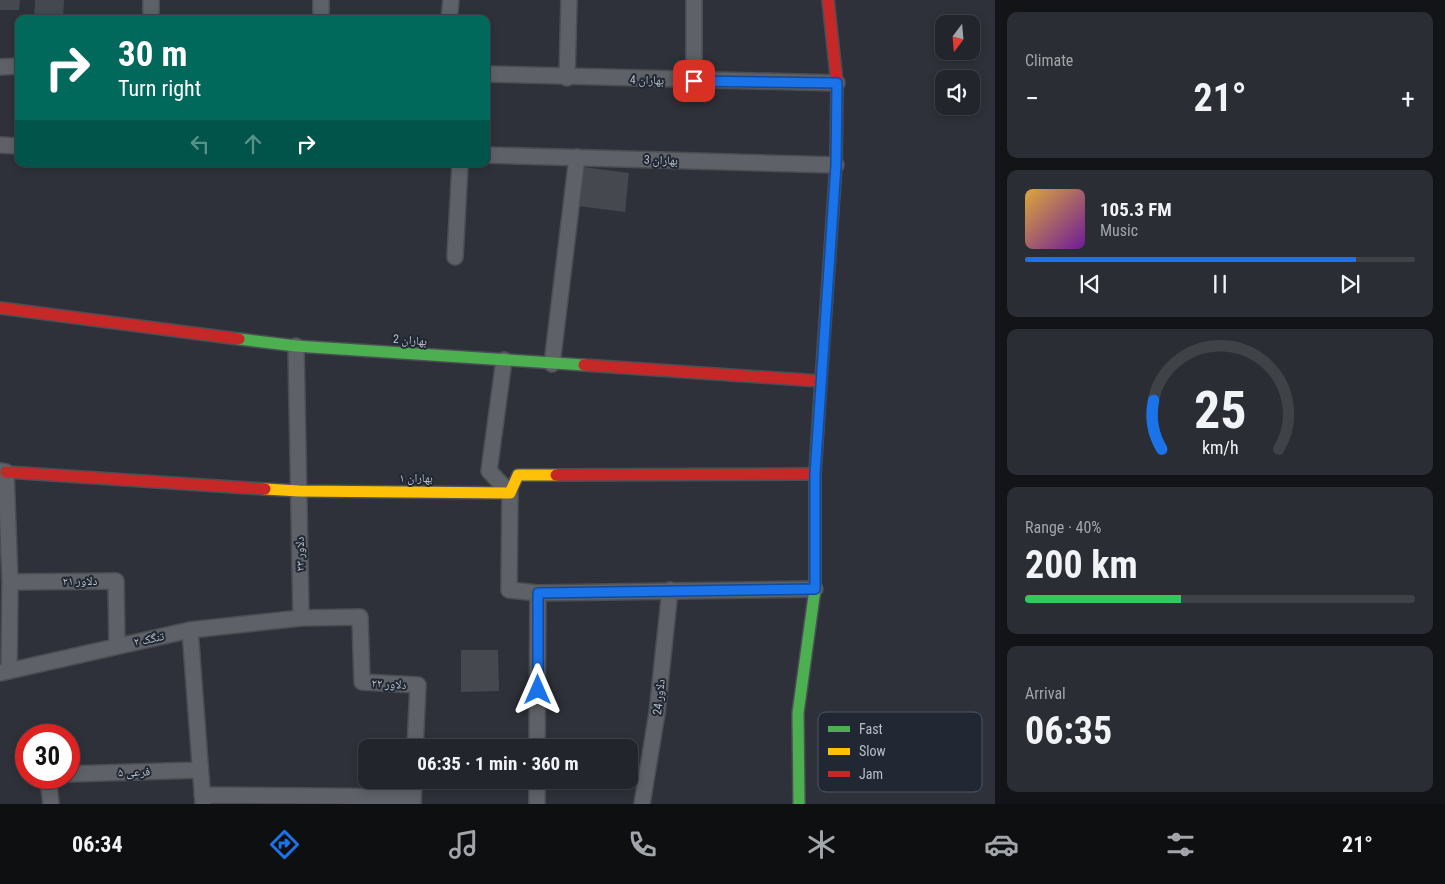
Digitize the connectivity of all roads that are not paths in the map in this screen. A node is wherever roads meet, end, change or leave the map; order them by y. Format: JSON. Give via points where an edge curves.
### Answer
{"nodes":[{"id":1,"x":151,"y":0,"type":"edge"},
{"id":2,"x":320,"y":0,"type":"edge"},
{"id":3,"x":451,"y":0,"type":"edge"},
{"id":4,"x":569,"y":0,"type":"edge"},
{"id":5,"x":694,"y":0,"type":"edge"},
{"id":6,"x":828,"y":0,"type":"edge"},
{"id":7,"x":151,"y":15,"type":"edge"},
{"id":8,"x":321,"y":15,"type":"edge"},
{"id":9,"x":449,"y":15,"type":"edge"},
{"id":10,"x":15,"y":66,"type":"edge"},
{"id":11,"x":0,"y":67,"type":"edge"},
{"id":12,"x":490,"y":74,"type":"edge"},
{"id":13,"x":567,"y":78,"type":"junction"},
{"id":14,"x":694,"y":81,"type":"junction"},
{"id":15,"x":837,"y":83,"type":"junction"},
{"id":16,"x":0,"y":146,"type":"edge"},
{"id":17,"x":15,"y":146,"type":"edge"},
{"id":18,"x":490,"y":155,"type":"edge"},
{"id":19,"x":577,"y":157,"type":"junction"},
{"id":20,"x":836,"y":165,"type":"junction"},
{"id":21,"x":460,"y":167,"type":"edge"},
{"id":22,"x":455,"y":256,"type":"dead end"},
{"id":23,"x":0,"y":308,"type":"edge"},
{"id":24,"x":296,"y":346,"type":"junction"},
{"id":25,"x":504,"y":360,"type":"junction"},
{"id":26,"x":552,"y":364,"type":"junction"},
{"id":27,"x":820,"y":381,"type":"junction"},
{"id":28,"x":3,"y":472,"type":"edge"},
{"id":29,"x":815,"y":474,"type":"junction"},
{"id":30,"x":299,"y":491,"type":"junction"},
{"id":31,"x":510,"y":493,"type":"junction"},
{"id":32,"x":10,"y":582,"type":"junction"},
{"id":33,"x":815,"y":589,"type":"junction"},
{"id":34,"x":670,"y":590,"type":"junction"},
{"id":35,"x":538,"y":593,"type":"junction"},
{"id":36,"x":301,"y":618,"type":"junction"},
{"id":37,"x":190,"y":630,"type":"junction"},
{"id":38,"x":117,"y":646,"type":"junction"},
{"id":39,"x":4,"y":672,"type":"edge"},
{"id":40,"x":415,"y":739,"type":"edge"},
{"id":41,"x":537,"y":739,"type":"edge"},
{"id":42,"x":200,"y":770,"type":"junction"},
{"id":43,"x":80,"y":774,"type":"edge"},
{"id":44,"x":49,"y":789,"type":"edge"},
{"id":45,"x":537,"y":789,"type":"edge"},
{"id":46,"x":202,"y":800,"type":"edge"},
{"id":47,"x":413,"y":801,"type":"edge"},
{"id":48,"x":50,"y":804,"type":"edge"},
{"id":49,"x":537,"y":804,"type":"edge"},
{"id":50,"x":642,"y":804,"type":"edge"},
{"id":51,"x":799,"y":804,"type":"edge"}],
"edges":[{"from":1,"to":7,"type":"street"},
{"from":2,"to":8,"type":"street"},
{"from":3,"to":9,"type":"street"},
{"from":4,"to":13,"type":"street"},
{"from":5,"to":14,"type":"street"},
{"from":6,"to":15,"type":"street"},
{"from":10,"to":11,"type":"street"},
{"from":12,"to":13,"type":"street","name":"بهاران 4"},
{"from":13,"to":14,"type":"street","name":"بهاران 4"},
{"from":14,"to":15,"type":"street","name":"بهاران 4"},
{"from":15,"to":20,"type":"street"},
{"from":16,"to":17,"type":"street"},
{"from":18,"to":19,"type":"street","name":"بهاران 3"},
{"from":19,"to":20,"type":"street","name":"بهاران 3"},
{"from":19,"to":26,"type":"street"},
{"from":20,"to":27,"type":"street"},
{"from":21,"to":22,"type":"street"},
{"from":23,"to":24,"type":"street","name":"بهاران 2"},
{"from":24,"to":25,"type":"street","name":"بهاران 2"},
{"from":24,"to":30,"type":"street","name":"دلاور ۲۳"},
{"from":25,"to":26,"type":"street","name":"بهاران 2"},
{"from":25,"to":31,"type":"street","via":[[488,470]]},
{"from":26,"to":27,"type":"street","name":"بهاران 2"},
{"from":27,"to":29,"type":"street"},
{"from":28,"to":30,"type":"street","name":"بهاران ۱"},
{"from":28,"to":32,"type":"street"},
{"from":29,"to":31,"type":"street","via":[[518,475]]},
{"from":29,"to":33,"type":"street"},
{"from":30,"to":31,"type":"street","name":"بهاران ۱"},
{"from":30,"to":36,"type":"street","name":"دلاور ۲۳"},
{"from":31,"to":35,"type":"street","via":[[509,590]]},
{"from":32,"to":38,"type":"street","name":"دلاور ۲۱","via":[[116,581]]},
{"from":32,"to":39,"type":"street"},
{"from":33,"to":34,"type":"street"},
{"from":33,"to":51,"type":"street","via":[[798,713]]},
{"from":34,"to":35,"type":"street"},
{"from":34,"to":50,"type":"street","name":"دلاور 24","via":[[658,713]]},
{"from":35,"to":41,"type":"street"},
{"from":36,"to":37,"type":"street","name":"تنگک ۲"},
{"from":36,"to":40,"type":"street","name":"دلاور ۲۲","via":[[360,617],[362,682],[418,685]]},
{"from":37,"to":38,"type":"street","name":"تنگک ۲"},
{"from":37,"to":42,"type":"street"},
{"from":38,"to":39,"type":"street","name":"تنگک ۲"},
{"from":42,"to":43,"type":"street","name":"فرعی ۵"},
{"from":42,"to":46,"type":"street"},
{"from":44,"to":48,"type":"street"},
{"from":45,"to":49,"type":"street"},
{"from":46,"to":47,"type":"street"}]}
